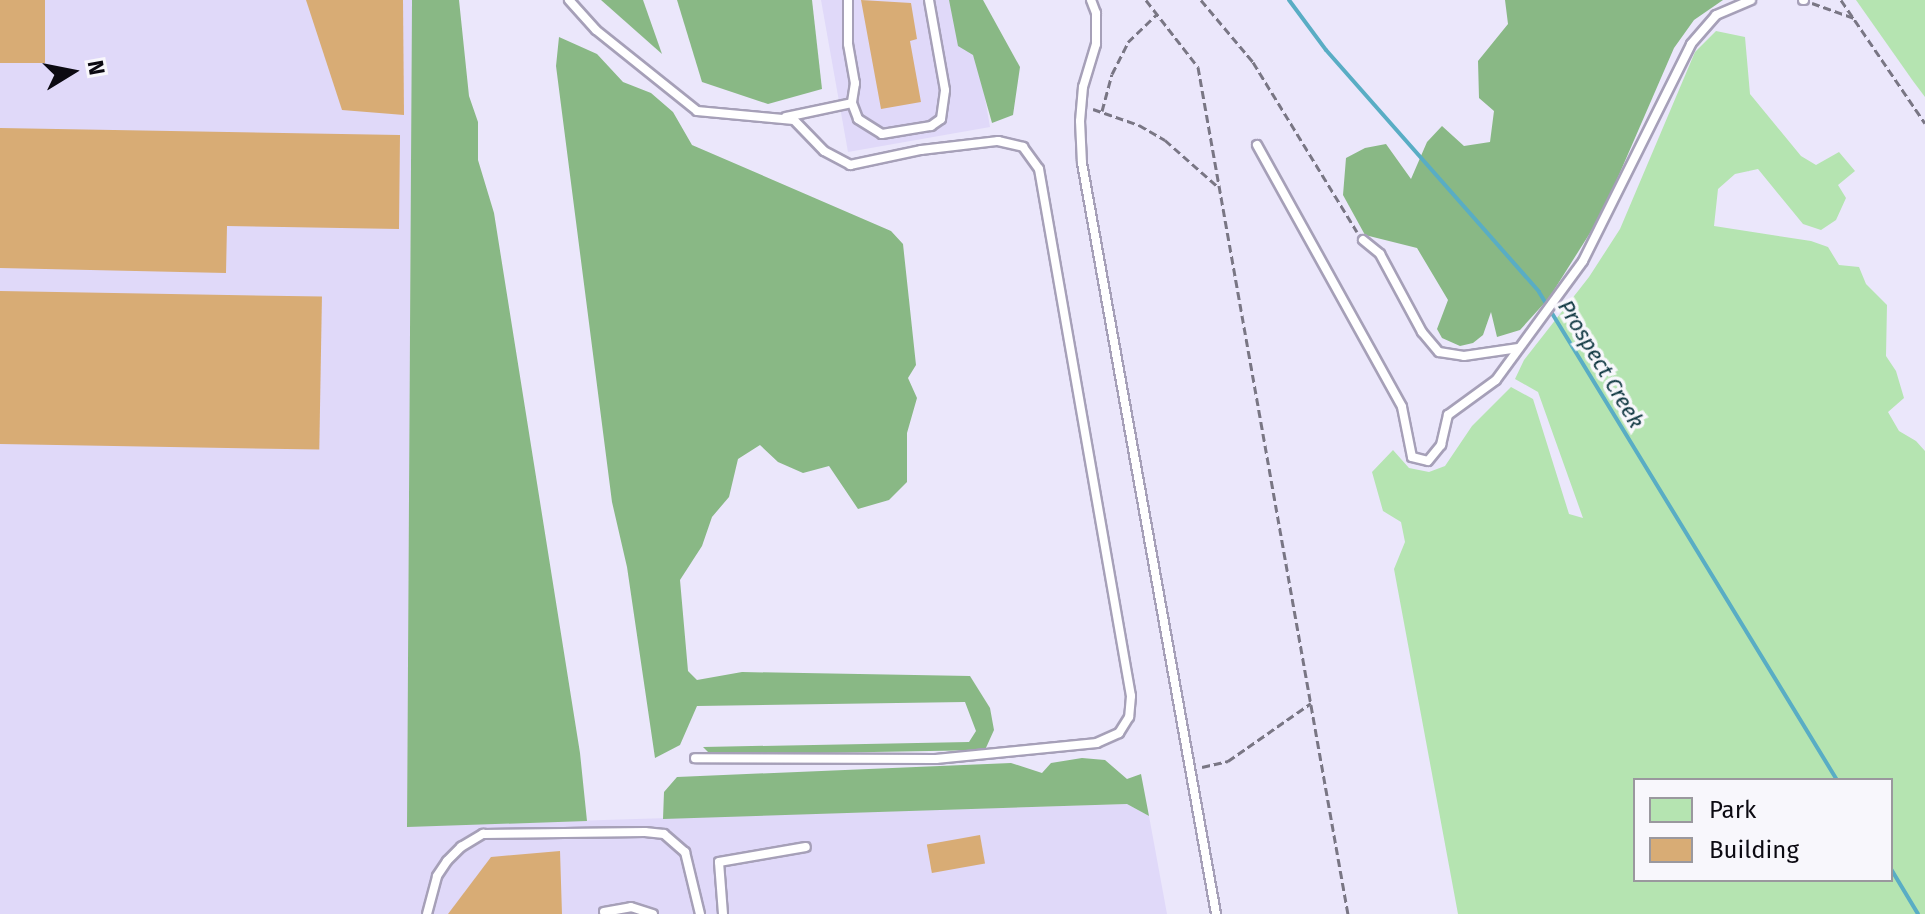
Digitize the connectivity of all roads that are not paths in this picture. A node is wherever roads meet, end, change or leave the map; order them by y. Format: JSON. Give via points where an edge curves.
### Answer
{"nodes":[{"id":1,"x":569,"y":0,"type":"edge"},
{"id":2,"x":848,"y":0,"type":"edge"},
{"id":3,"x":929,"y":0,"type":"edge"},
{"id":4,"x":1091,"y":0,"type":"edge"},
{"id":5,"x":1751,"y":0,"type":"edge"},
{"id":6,"x":852,"y":103,"type":"junction"},
{"id":7,"x":782,"y":119,"type":"junction"},
{"id":8,"x":1257,"y":145,"type":"dead end"},
{"id":9,"x":1363,"y":240,"type":"road end"},
{"id":10,"x":1518,"y":348,"type":"junction"},
{"id":11,"x":695,"y":758,"type":"dead end"},
{"id":12,"x":806,"y":847,"type":"dead end"},
{"id":13,"x":604,"y":912,"type":"edge"},
{"id":14,"x":427,"y":914,"type":"edge"},
{"id":15,"x":653,"y":914,"type":"edge"},
{"id":16,"x":700,"y":914,"type":"edge"},
{"id":17,"x":723,"y":914,"type":"edge"},
{"id":18,"x":1216,"y":914,"type":"edge"}],
"edges":[{"from":1,"to":7,"type":"lane","via":[[596,30],[697,111]]},
{"from":2,"to":6,"type":"lane"},
{"from":3,"to":6,"type":"lane","via":[[945,90],[941,119],[931,126],[882,134],[858,119]]},
{"from":4,"to":18,"type":"lane","via":[[1096,44],[1081,106],[1082,163]]},
{"from":5,"to":10,"type":"lane","via":[[1716,15],[1691,44],[1583,261]]},
{"from":6,"to":7,"type":"lane"},
{"from":7,"to":11,"type":"lane","via":[[794,120],[824,151],[850,165],[998,141],[1023,147],[1039,169],[1131,696],[1129,717],[1119,733],[1097,743],[1034,751],[936,759]]},
{"from":8,"to":10,"type":"lane","via":[[1402,407],[1412,457],[1428,461],[1441,445],[1448,415],[1496,380]]},
{"from":9,"to":10,"type":"lane","via":[[1380,254],[1422,332],[1439,352],[1464,356]]},
{"from":12,"to":17,"type":"lane","via":[[719,862]]},
{"from":13,"to":15,"type":"lane","via":[[631,907]]},
{"from":14,"to":16,"type":"lane","via":[[437,876],[447,861],[483,834],[645,832],[664,834],[685,852]]}]}
